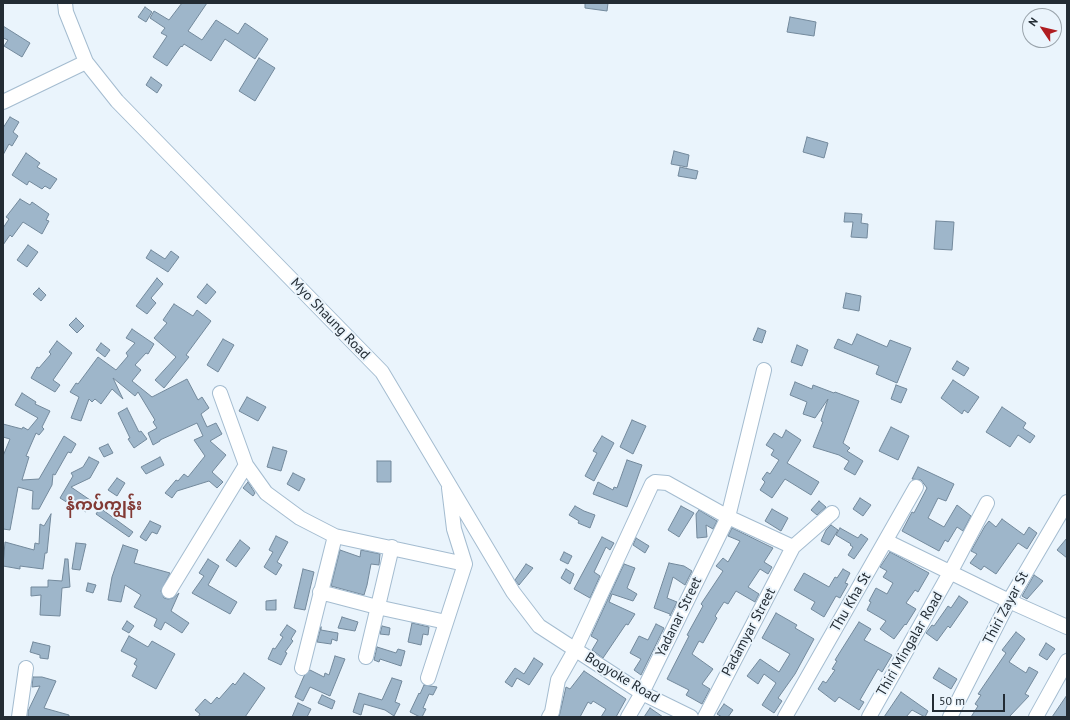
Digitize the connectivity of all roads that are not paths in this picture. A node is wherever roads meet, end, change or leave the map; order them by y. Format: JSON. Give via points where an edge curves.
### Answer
{"nodes":[{"id":1,"x":65,"y":3,"type":"edge"},
{"id":2,"x":86,"y":62,"type":"junction"},
{"id":3,"x":3,"y":102,"type":"edge"},
{"id":4,"x":764,"y":370,"type":"dead end"},
{"id":5,"x":220,"y":393,"type":"dead end"},
{"id":6,"x":246,"y":465,"type":"junction"},
{"id":7,"x":448,"y":480,"type":"junction"},
{"id":8,"x":916,"y":487,"type":"dead end"},
{"id":9,"x":1067,"y":502,"type":"edge"},
{"id":10,"x":987,"y":503,"type":"dead end"},
{"id":11,"x":832,"y":513,"type":"dead end"},
{"id":12,"x":728,"y":517,"type":"junction"},
{"id":13,"x":335,"y":536,"type":"junction"},
{"id":14,"x":886,"y":541,"type":"junction"},
{"id":15,"x":392,"y":547,"type":"junction"},
{"id":16,"x":794,"y":547,"type":"junction"},
{"id":17,"x":465,"y":564,"type":"junction"},
{"id":18,"x":951,"y":571,"type":"junction"},
{"id":19,"x":169,"y":591,"type":"dead end"},
{"id":20,"x":320,"y":592,"type":"junction"},
{"id":21,"x":1009,"y":601,"type":"junction"},
{"id":22,"x":378,"y":607,"type":"junction"},
{"id":23,"x":446,"y":622,"type":"junction"},
{"id":24,"x":1067,"y":626,"type":"edge"},
{"id":25,"x":575,"y":650,"type":"junction"},
{"id":26,"x":366,"y":658,"type":"dead end"},
{"id":27,"x":1067,"y":661,"type":"edge"},
{"id":28,"x":26,"y":668,"type":"dead end"},
{"id":29,"x":302,"y":668,"type":"dead end"},
{"id":30,"x":428,"y":678,"type":"dead end"},
{"id":31,"x":642,"y":693,"type":"junction"},
{"id":32,"x":19,"y":717,"type":"edge"},
{"id":33,"x":549,"y":717,"type":"edge"},
{"id":34,"x":628,"y":717,"type":"edge"},
{"id":35,"x":691,"y":717,"type":"edge"},
{"id":36,"x":705,"y":717,"type":"edge"},
{"id":37,"x":785,"y":717,"type":"edge"},
{"id":38,"x":868,"y":717,"type":"edge"},
{"id":39,"x":950,"y":717,"type":"edge"},
{"id":40,"x":1036,"y":717,"type":"edge"}],
"edges":[{"from":1,"to":2,"type":"street","name":"Myo Shaung Road","via":[[66,12]]},
{"from":2,"to":3,"type":"street"},
{"from":2,"to":7,"type":"street","name":"Myo Shaung Road","via":[[116,101],[382,372]]},
{"from":4,"to":12,"type":"street","name":"Yadanar Street"},
{"from":5,"to":6,"type":"street"},
{"from":6,"to":13,"type":"street","via":[[266,493],[300,518]]},
{"from":6,"to":19,"type":"street"},
{"from":7,"to":17,"type":"street","via":[[454,528]]},
{"from":7,"to":25,"type":"street","name":"Myo Shaung Road","via":[[476,532],[517,598],[539,626]]},
{"from":8,"to":14,"type":"street","name":"Thu Kha St"},
{"from":9,"to":21,"type":"street","name":"Thiri Zayar St"},
{"from":10,"to":18,"type":"street","name":"Thiri Mingalar Road"},
{"from":11,"to":16,"type":"street"},
{"from":12,"to":16,"type":"street"},
{"from":12,"to":25,"type":"street","via":[[667,483],[652,484]]},
{"from":12,"to":31,"type":"street","name":"Yadanar Street"},
{"from":13,"to":15,"type":"street"},
{"from":13,"to":20,"type":"street"},
{"from":14,"to":18,"type":"street"},
{"from":14,"to":37,"type":"street","name":"Thu Kha St"},
{"from":15,"to":17,"type":"street"},
{"from":15,"to":22,"type":"street"},
{"from":16,"to":36,"type":"street","name":"Padamyar Street"},
{"from":17,"to":23,"type":"street"},
{"from":18,"to":21,"type":"street"},
{"from":18,"to":38,"type":"street","name":"Thiri Mingalar Road"},
{"from":20,"to":22,"type":"street"},
{"from":20,"to":29,"type":"street"},
{"from":21,"to":24,"type":"street"},
{"from":21,"to":39,"type":"street","name":"Thiri Zayar St"},
{"from":22,"to":23,"type":"street"},
{"from":22,"to":26,"type":"street"},
{"from":23,"to":30,"type":"street"},
{"from":25,"to":31,"type":"street","name":"Bogyoke Road"},
{"from":25,"to":33,"type":"street","via":[[558,680]]},
{"from":27,"to":40,"type":"street"},
{"from":28,"to":32,"type":"street"},
{"from":31,"to":34,"type":"street","name":"Yadanar Street"},
{"from":31,"to":35,"type":"street","name":"Bogyoke Road"}]}
